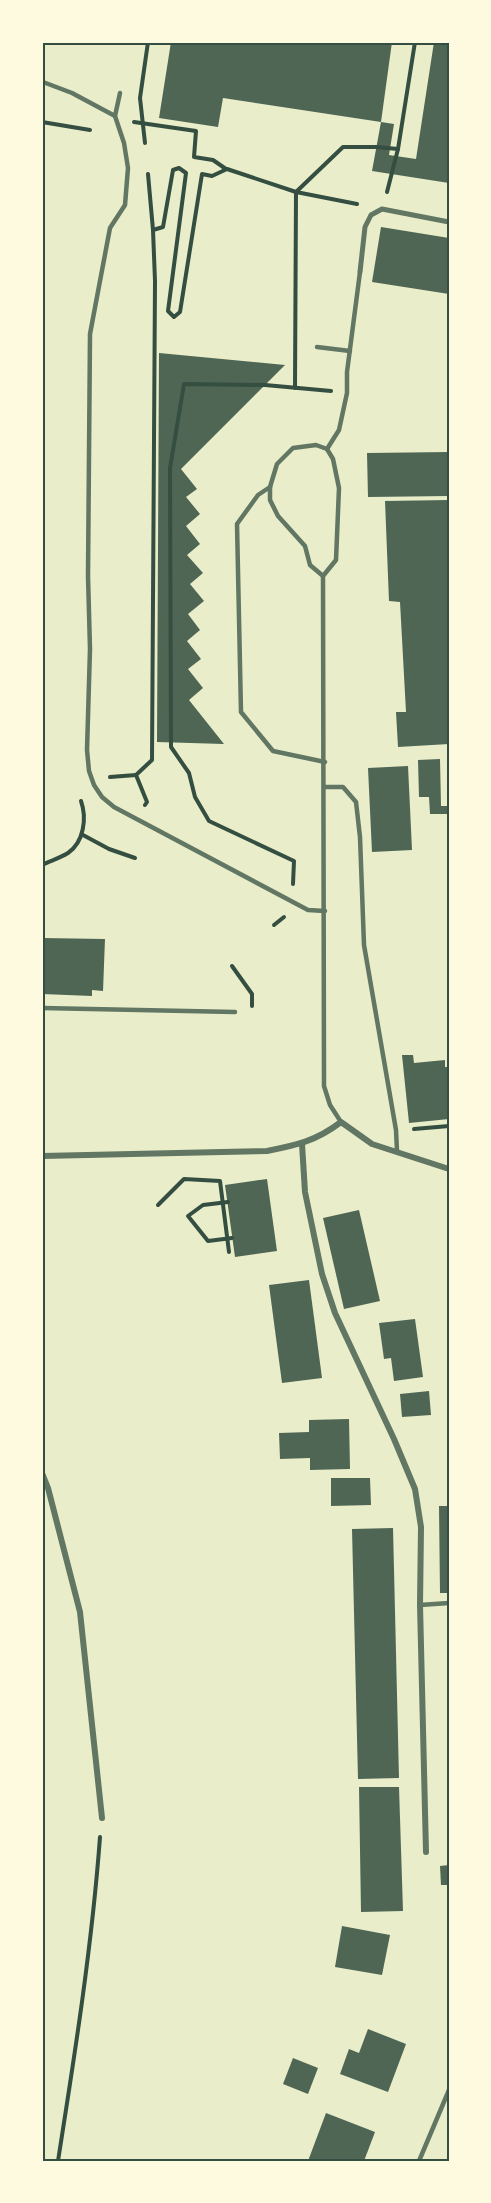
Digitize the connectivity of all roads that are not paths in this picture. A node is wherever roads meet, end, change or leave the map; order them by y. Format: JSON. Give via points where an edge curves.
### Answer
{"nodes":[{"id":1,"x":43,"y":82,"type":"edge"},
{"id":2,"x":120,"y":93,"type":"dead end"},
{"id":3,"x":115,"y":116,"type":"junction"},
{"id":4,"x":449,"y":222,"type":"edge"},
{"id":5,"x":360,"y":272,"type":"joint"},
{"id":6,"x":317,"y":347,"type":"dead end"},
{"id":7,"x":350,"y":351,"type":"junction"},
{"id":8,"x":327,"y":449,"type":"junction"},
{"id":9,"x":270,"y":487,"type":"junction"},
{"id":10,"x":323,"y":576,"type":"junction"},
{"id":11,"x":325,"y":762,"type":"junction"},
{"id":12,"x":324,"y":787,"type":"junction"},
{"id":13,"x":325,"y":911,"type":"junction"},
{"id":14,"x":42,"y":1008,"type":"edge"},
{"id":15,"x":235,"y":1011,"type":"dead end"},
{"id":16,"x":341,"y":1122,"type":"junction"},
{"id":17,"x":302,"y":1144,"type":"junction"},
{"id":18,"x":397,"y":1151,"type":"junction"},
{"id":19,"x":42,"y":1155,"type":"edge"},
{"id":20,"x":449,"y":1169,"type":"edge"},
{"id":21,"x":42,"y":1473,"type":"edge"},
{"id":22,"x":449,"y":1603,"type":"edge"},
{"id":23,"x":420,"y":1605,"type":"junction"},
{"id":24,"x":102,"y":1818,"type":"road end"},
{"id":25,"x":426,"y":1852,"type":"dead end"},
{"id":26,"x":449,"y":2090,"type":"edge"},
{"id":27,"x":419,"y":2161,"type":"edge"}],
"edges":[{"from":1,"to":3,"type":"lane"},
{"from":2,"to":3,"type":"lane"},
{"from":3,"to":13,"type":"lane","via":[[128,168],[125,205],[110,228],[90,334],[89,771],[102,797],[114,807],[308,910]]},
{"from":4,"to":5,"type":"street","via":[[382,209],[371,215],[365,227]]},
{"from":5,"to":7,"type":"lane"},
{"from":6,"to":7,"type":"lane"},
{"from":7,"to":8,"type":"lane","via":[[339,430]]},
{"from":8,"to":9,"type":"lane","via":[[316,445],[293,448],[277,464]]},
{"from":8,"to":10,"type":"lane","via":[[339,488],[336,560]]},
{"from":9,"to":10,"type":"lane","via":[[270,500],[278,516],[305,546],[310,565]]},
{"from":9,"to":11,"type":"lane","via":[[258,495],[237,524],[241,712],[273,751]]},
{"from":10,"to":11,"type":"lane"},
{"from":11,"to":12,"type":"lane"},
{"from":12,"to":13,"type":"lane"},
{"from":12,"to":18,"type":"lane","via":[[343,788],[356,802],[364,945]]},
{"from":13,"to":16,"type":"lane","via":[[324,1086]]},
{"from":14,"to":15,"type":"lane"},
{"from":16,"to":17,"type":"street","via":[[323,1136]]},
{"from":16,"to":18,"type":"street","via":[[372,1144]]},
{"from":17,"to":19,"type":"street","via":[[267,1151]]},
{"from":17,"to":23,"type":"street","via":[[305,1192],[322,1274],[335,1313],[414,1489],[421,1527]]},
{"from":18,"to":20,"type":"street"},
{"from":21,"to":24,"type":"street","via":[[81,1612]]},
{"from":22,"to":23,"type":"lane"},
{"from":23,"to":25,"type":"street"},
{"from":26,"to":27,"type":"lane"}]}
